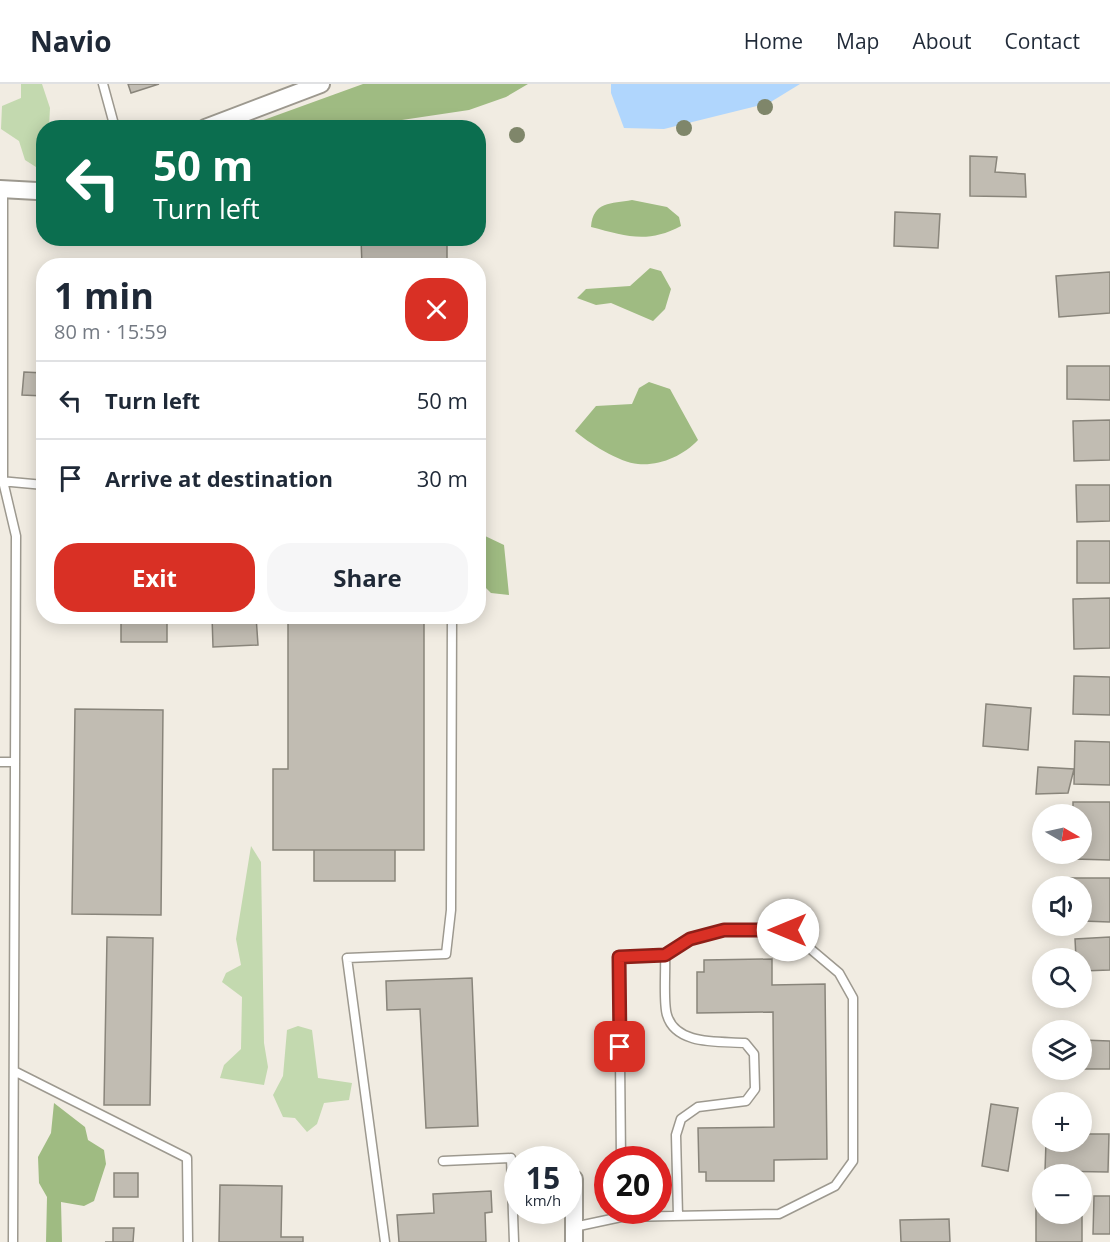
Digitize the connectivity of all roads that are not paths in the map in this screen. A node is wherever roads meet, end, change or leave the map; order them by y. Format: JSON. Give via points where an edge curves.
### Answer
{"nodes":[{"id":1,"x":103,"y":84,"type":"edge"},
{"id":2,"x":321,"y":84,"type":"edge"},
{"id":3,"x":113,"y":120,"type":"edge"},
{"id":4,"x":227,"y":120,"type":"edge"},
{"id":5,"x":2,"y":189,"type":"edge"},
{"id":6,"x":36,"y":191,"type":"edge"},
{"id":7,"x":2,"y":481,"type":"edge"},
{"id":8,"x":36,"y":484,"type":"edge"},
{"id":9,"x":452,"y":624,"type":"edge"},
{"id":10,"x":0,"y":762,"type":"edge"},
{"id":11,"x":15,"y":762,"type":"junction"},
{"id":12,"x":665,"y":955,"type":"junction"},
{"id":13,"x":14,"y":1071,"type":"junction"},
{"id":14,"x":621,"y":1146,"type":"edge"},
{"id":15,"x":443,"y":1161,"type":"dead end"},
{"id":16,"x":672,"y":1216,"type":"edge"},
{"id":17,"x":678,"y":1216,"type":"junction"},
{"id":18,"x":598,"y":1224,"type":"edge"},
{"id":19,"x":574,"y":1234,"type":"edge"},
{"id":20,"x":13,"y":1242,"type":"edge"},
{"id":21,"x":188,"y":1242,"type":"edge"},
{"id":22,"x":385,"y":1242,"type":"edge"},
{"id":23,"x":514,"y":1242,"type":"edge"}],
"edges":[{"from":1,"to":3,"type":"lane"},
{"from":2,"to":4,"type":"street"},
{"from":5,"to":6,"type":"street"},
{"from":5,"to":7,"type":"lane"},
{"from":7,"to":8,"type":"lane"},
{"from":7,"to":11,"type":"lane","via":[[16,536]]},
{"from":9,"to":22,"type":"lane","via":[[451,910],[446,954],[347,958]]},
{"from":10,"to":11,"type":"lane"},
{"from":11,"to":13,"type":"lane"},
{"from":12,"to":14,"type":"lane","via":[[619,957]]},
{"from":12,"to":17,"type":"lane","via":[[667,1016],[680,1033],[700,1040],[745,1043],[754,1054],[755,1089],[746,1101],[698,1107],[681,1119],[676,1135]]},
{"from":12,"to":17,"type":"lane","via":[[690,939],[724,930],[788,930],[839,973],[852,998],[853,1161],[835,1186],[779,1214]]},
{"from":13,"to":20,"type":"lane"},
{"from":13,"to":21,"type":"lane","via":[[187,1158]]},
{"from":15,"to":23,"type":"lane","via":[[512,1158]]},
{"from":16,"to":17,"type":"lane"},
{"from":18,"to":19,"type":"lane"}]}
